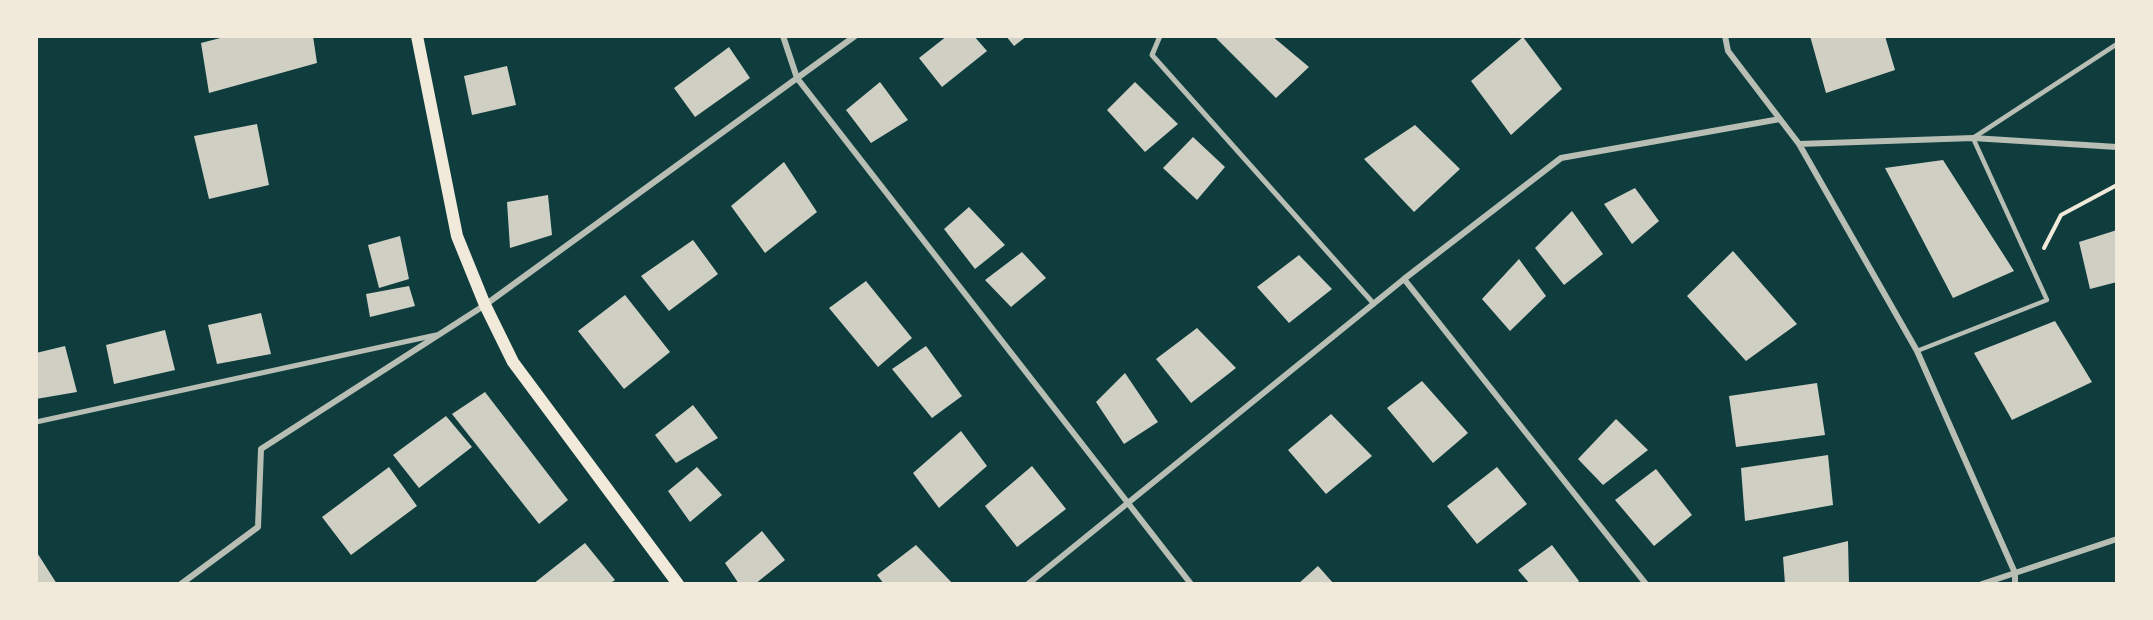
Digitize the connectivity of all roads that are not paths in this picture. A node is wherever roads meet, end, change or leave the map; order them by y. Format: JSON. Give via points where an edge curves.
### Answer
{"nodes":[{"id":1,"x":417,"y":36,"type":"edge"},
{"id":2,"x":783,"y":36,"type":"edge"},
{"id":3,"x":855,"y":36,"type":"edge"},
{"id":4,"x":1160,"y":36,"type":"edge"},
{"id":5,"x":1725,"y":36,"type":"edge"},
{"id":6,"x":2117,"y":44,"type":"edge"},
{"id":7,"x":797,"y":78,"type":"junction"},
{"id":8,"x":1780,"y":119,"type":"junction"},
{"id":9,"x":1973,"y":138,"type":"junction"},
{"id":10,"x":1799,"y":144,"type":"junction"},
{"id":11,"x":2117,"y":147,"type":"edge"},
{"id":12,"x":1404,"y":279,"type":"junction"},
{"id":13,"x":1374,"y":304,"type":"junction"},
{"id":14,"x":484,"y":305,"type":"junction"},
{"id":15,"x":438,"y":335,"type":"junction"},
{"id":16,"x":1917,"y":351,"type":"junction"},
{"id":17,"x":36,"y":422,"type":"edge"},
{"id":18,"x":1127,"y":504,"type":"junction"},
{"id":19,"x":2117,"y":539,"type":"edge"},
{"id":20,"x":2015,"y":573,"type":"junction"},
{"id":21,"x":181,"y":584,"type":"edge"},
{"id":22,"x":678,"y":584,"type":"edge"},
{"id":23,"x":1028,"y":584,"type":"edge"},
{"id":24,"x":1191,"y":584,"type":"edge"},
{"id":25,"x":1646,"y":584,"type":"edge"},
{"id":26,"x":1982,"y":584,"type":"edge"},
{"id":27,"x":2014,"y":584,"type":"edge"}],
"edges":[{"from":1,"to":14,"type":"main road","via":[[457,236]]},
{"from":2,"to":7,"type":"street"},
{"from":3,"to":7,"type":"street"},
{"from":4,"to":13,"type":"street","via":[[1152,55]]},
{"from":5,"to":8,"type":"street","via":[[1728,51]]},
{"from":6,"to":9,"type":"lane"},
{"from":7,"to":14,"type":"street"},
{"from":7,"to":18,"type":"street"},
{"from":8,"to":10,"type":"street"},
{"from":8,"to":12,"type":"street","via":[[1561,158]]},
{"from":9,"to":10,"type":"street"},
{"from":9,"to":11,"type":"street"},
{"from":9,"to":16,"type":"lane","via":[[2047,300]]},
{"from":10,"to":16,"type":"street"},
{"from":12,"to":13,"type":"street"},
{"from":12,"to":25,"type":"street"},
{"from":13,"to":18,"type":"street"},
{"from":14,"to":15,"type":"street"},
{"from":14,"to":22,"type":"main road","via":[[513,362]]},
{"from":15,"to":17,"type":"street"},
{"from":15,"to":21,"type":"street","via":[[261,449],[258,527]]},
{"from":16,"to":20,"type":"street"},
{"from":18,"to":23,"type":"street"},
{"from":18,"to":24,"type":"street"},
{"from":19,"to":20,"type":"street"},
{"from":20,"to":26,"type":"street"},
{"from":20,"to":27,"type":"street"}]}
